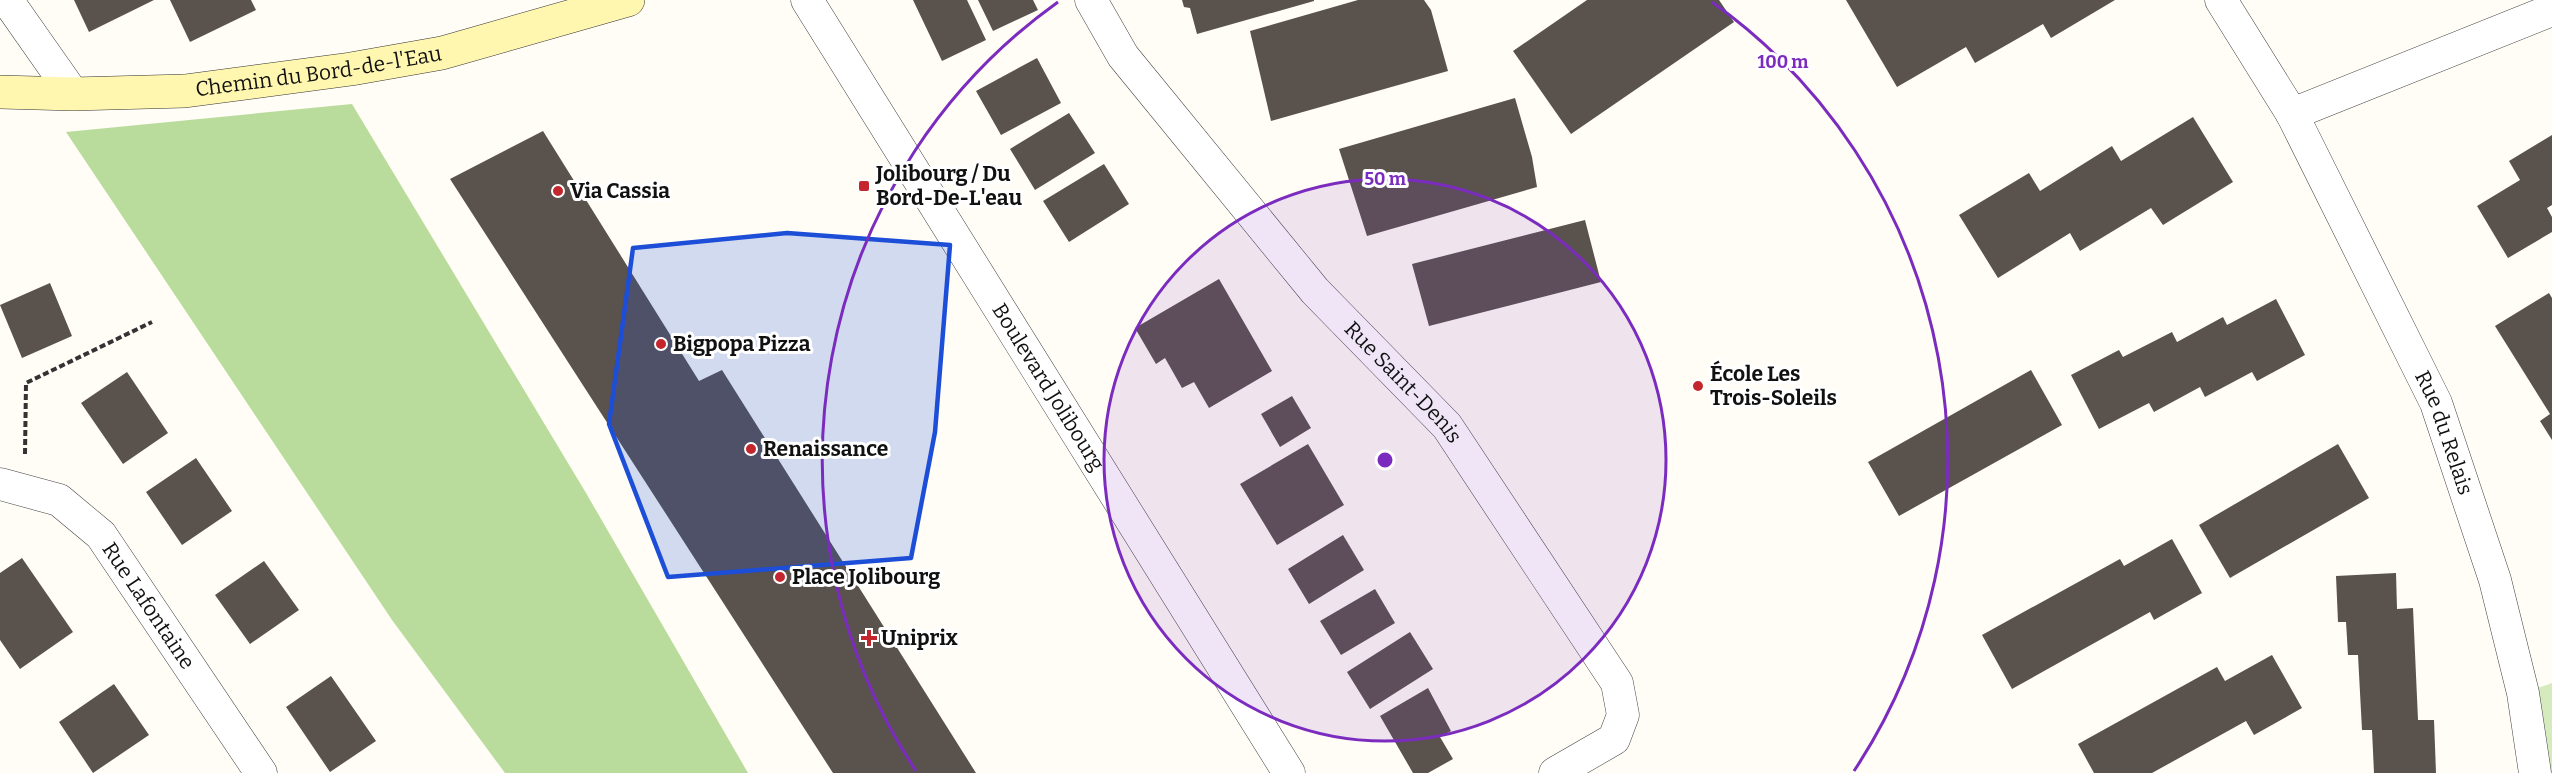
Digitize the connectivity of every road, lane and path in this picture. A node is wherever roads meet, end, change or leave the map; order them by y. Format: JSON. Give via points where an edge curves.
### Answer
{"nodes":[{"id":1,"x":7,"y":0,"type":"edge"},
{"id":2,"x":628,"y":0,"type":"edge"},
{"id":3,"x":807,"y":0,"type":"edge"},
{"id":4,"x":1091,"y":0,"type":"edge"},
{"id":5,"x":2221,"y":0,"type":"edge"},
{"id":6,"x":2552,"y":10,"type":"edge"},
{"id":7,"x":0,"y":92,"type":"edge"},
{"id":8,"x":74,"y":94,"type":"junction"},
{"id":9,"x":2292,"y":114,"type":"junction"},
{"id":10,"x":152,"y":322,"type":"dead end"},
{"id":11,"x":12,"y":487,"type":"edge"},
{"id":12,"x":261,"y":773,"type":"edge"},
{"id":13,"x":1289,"y":773,"type":"edge"},
{"id":14,"x":1555,"y":773,"type":"edge"},
{"id":15,"x":2535,"y":773,"type":"edge"}],
"edges":[{"from":1,"to":8,"type":"street"},
{"from":2,"to":8,"type":"street","name":"Chemin du Bord-de-l'Eau","via":[[442,53],[351,69],[185,91]]},
{"from":3,"to":13,"type":"street","name":"Boulevard Jolibourg"},
{"from":4,"to":14,"type":"street","name":"Rue Saint-Denis","via":[[1123,56],[1315,291],[1447,426],[1617,683],[1623,715],[1614,739]]},
{"from":5,"to":9,"type":"street","name":"Rue du Relais"},
{"from":6,"to":9,"type":"street"},
{"from":7,"to":8,"type":"street","name":"Chemin du Bord-de-l'Eau"},
{"from":9,"to":15,"type":"street","name":"Rue du Relais","via":[[2436,403],[2495,580],[2523,693]]},
{"from":10,"to":11,"type":"path","via":[[26,383]]},
{"from":11,"to":12,"type":"street","name":"Rue Lafontaine","via":[[59,500],[101,535]]}]}
